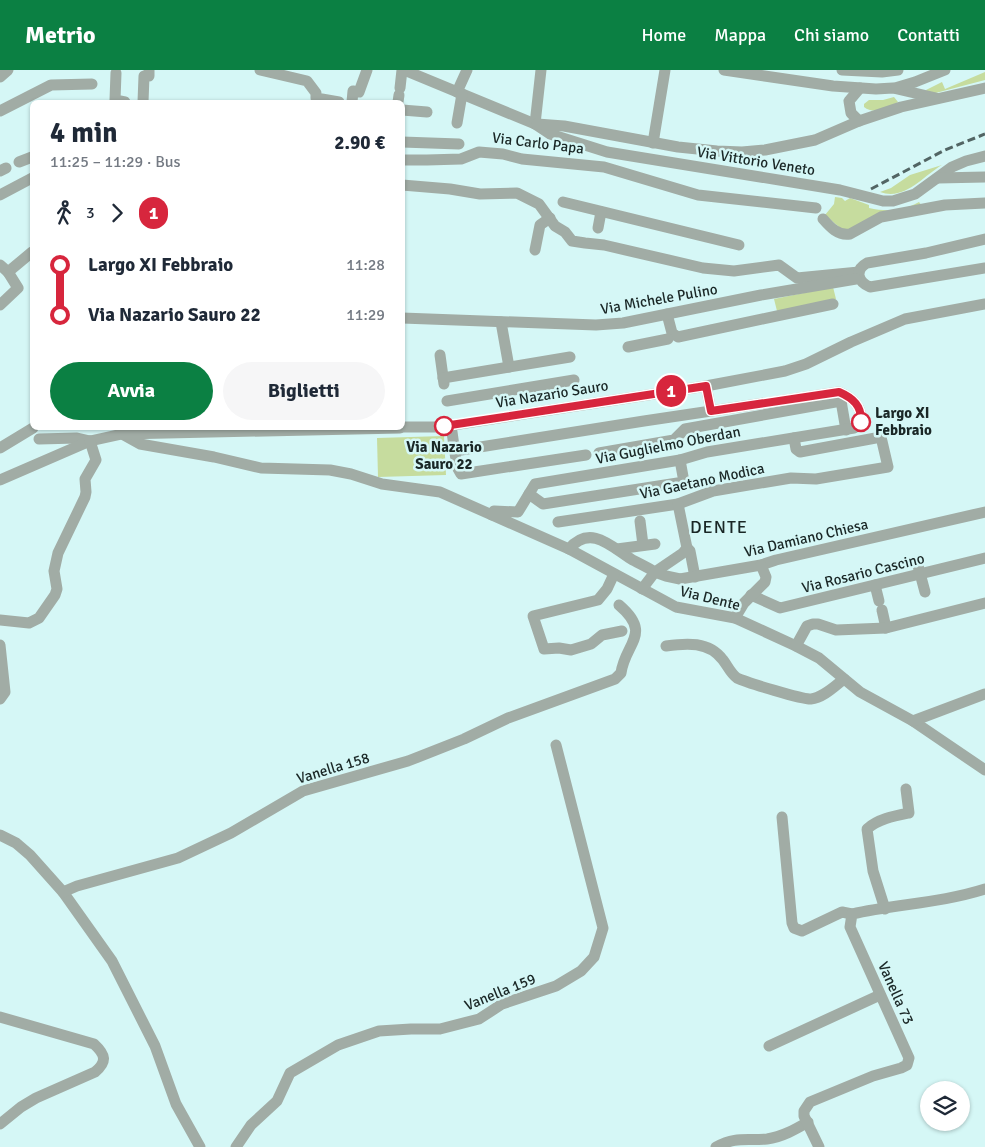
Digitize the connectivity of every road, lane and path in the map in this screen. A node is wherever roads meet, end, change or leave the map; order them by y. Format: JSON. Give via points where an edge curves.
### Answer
{"nodes":[{"id":1,"x":8,"y":70,"type":"edge"},
{"id":2,"x":149,"y":70,"type":"edge"},
{"id":3,"x":260,"y":70,"type":"edge"},
{"id":4,"x":367,"y":70,"type":"edge"},
{"id":5,"x":403,"y":70,"type":"edge"},
{"id":6,"x":467,"y":70,"type":"edge"},
{"id":7,"x":541,"y":70,"type":"edge"},
{"id":8,"x":665,"y":70,"type":"edge"},
{"id":9,"x":724,"y":70,"type":"edge"},
{"id":10,"x":842,"y":70,"type":"edge"},
{"id":11,"x":897,"y":70,"type":"edge"},
{"id":12,"x":945,"y":70,"type":"edge"},
{"id":13,"x":116,"y":73,"type":"dead end"},
{"id":14,"x":299,"y":74,"type":"edge"},
{"id":15,"x":929,"y":76,"type":"junction"},
{"id":16,"x":0,"y":77,"type":"edge"},
{"id":17,"x":92,"y":84,"type":"dead end"},
{"id":18,"x":860,"y":88,"type":"junction"},
{"id":19,"x":897,"y":88,"type":"junction"},
{"id":20,"x":985,"y":88,"type":"edge"},
{"id":21,"x":459,"y":93,"type":"junction"},
{"id":22,"x":399,"y":95,"type":"edge"},
{"id":23,"x":938,"y":99,"type":"junction"},
{"id":24,"x":115,"y":100,"type":"edge"},
{"id":25,"x":143,"y":100,"type":"edge"},
{"id":26,"x":328,"y":100,"type":"edge"},
{"id":27,"x":352,"y":100,"type":"edge"},
{"id":28,"x":906,"y":100,"type":"junction"},
{"id":29,"x":405,"y":110,"type":"edge"},
{"id":30,"x":0,"y":111,"type":"edge"},
{"id":31,"x":427,"y":112,"type":"dead end"},
{"id":32,"x":859,"y":121,"type":"junction"},
{"id":33,"x":457,"y":123,"type":"dead end"},
{"id":34,"x":535,"y":124,"type":"junction"},
{"id":35,"x":405,"y":142,"type":"edge"},
{"id":36,"x":653,"y":143,"type":"junction"},
{"id":37,"x":459,"y":144,"type":"dead end"},
{"id":38,"x":607,"y":152,"type":"junction"},
{"id":39,"x":985,"y":156,"type":"edge"},
{"id":40,"x":30,"y":158,"type":"edge"},
{"id":41,"x":405,"y":160,"type":"edge"},
{"id":42,"x":19,"y":162,"type":"dead end"},
{"id":43,"x":604,"y":167,"type":"junction"},
{"id":44,"x":985,"y":177,"type":"edge"},
{"id":45,"x":938,"y":178,"type":"junction"},
{"id":46,"x":30,"y":179,"type":"edge"},
{"id":47,"x":405,"y":185,"type":"edge"},
{"id":48,"x":0,"y":195,"type":"edge"},
{"id":49,"x":563,"y":202,"type":"dead end"},
{"id":50,"x":985,"y":203,"type":"edge"},
{"id":51,"x":816,"y":208,"type":"dead end"},
{"id":52,"x":601,"y":212,"type":"junction"},
{"id":53,"x":550,"y":218,"type":"junction"},
{"id":54,"x":823,"y":219,"type":"dead end"},
{"id":55,"x":598,"y":228,"type":"dead end"},
{"id":56,"x":985,"y":239,"type":"edge"},
{"id":57,"x":739,"y":245,"type":"dead end"},
{"id":58,"x":535,"y":250,"type":"dead end"},
{"id":59,"x":30,"y":253,"type":"edge"},
{"id":60,"x":985,"y":268,"type":"edge"},
{"id":61,"x":4,"y":269,"type":"edge"},
{"id":62,"x":859,"y":275,"type":"junction"},
{"id":63,"x":833,"y":304,"type":"dead end"},
{"id":64,"x":985,"y":304,"type":"edge"},
{"id":65,"x":0,"y":305,"type":"edge"},
{"id":66,"x":667,"y":314,"type":"junction"},
{"id":67,"x":405,"y":318,"type":"edge"},
{"id":68,"x":502,"y":322,"type":"junction"},
{"id":69,"x":668,"y":339,"type":"dead end"},
{"id":70,"x":628,"y":347,"type":"dead end"},
{"id":71,"x":440,"y":355,"type":"dead end"},
{"id":72,"x":570,"y":357,"type":"dead end"},
{"id":73,"x":509,"y":367,"type":"junction"},
{"id":74,"x":574,"y":380,"type":"dead end"},
{"id":75,"x":706,"y":386,"type":"junction"},
{"id":76,"x":837,"y":397,"type":"junction"},
{"id":77,"x":447,"y":401,"type":"dead end"},
{"id":78,"x":711,"y":411,"type":"junction"},
{"id":79,"x":451,"y":425,"type":"junction"},
{"id":80,"x":405,"y":428,"type":"edge"},
{"id":81,"x":30,"y":430,"type":"edge"},
{"id":82,"x":229,"y":430,"type":"edge"},
{"id":83,"x":843,"y":430,"type":"junction"},
{"id":84,"x":122,"y":434,"type":"junction"},
{"id":85,"x":794,"y":438,"type":"junction"},
{"id":86,"x":39,"y":439,"type":"dead end"},
{"id":87,"x":90,"y":440,"type":"junction"},
{"id":88,"x":642,"y":445,"type":"junction"},
{"id":89,"x":0,"y":448,"type":"edge"},
{"id":90,"x":455,"y":451,"type":"junction"},
{"id":91,"x":599,"y":453,"type":"dead end"},
{"id":92,"x":586,"y":455,"type":"dead end"},
{"id":93,"x":683,"y":459,"type":"junction"},
{"id":94,"x":645,"y":466,"type":"junction"},
{"id":95,"x":0,"y":480,"type":"edge"},
{"id":96,"x":590,"y":481,"type":"dead end"},
{"id":97,"x":529,"y":494,"type":"junction"},
{"id":98,"x":692,"y":498,"type":"junction"},
{"id":99,"x":678,"y":504,"type":"junction"},
{"id":100,"x":595,"y":506,"type":"junction"},
{"id":101,"x":985,"y":512,"type":"edge"},
{"id":102,"x":492,"y":515,"type":"junction"},
{"id":103,"x":640,"y":521,"type":"dead end"},
{"id":104,"x":558,"y":522,"type":"dead end"},
{"id":105,"x":687,"y":548,"type":"junction"},
{"id":106,"x":569,"y":549,"type":"junction"},
{"id":107,"x":617,"y":550,"type":"junction"},
{"id":108,"x":985,"y":558,"type":"edge"},
{"id":109,"x":917,"y":562,"type":"dead end"},
{"id":110,"x":761,"y":565,"type":"junction"},
{"id":111,"x":655,"y":572,"type":"junction"},
{"id":112,"x":614,"y":574,"type":"junction"},
{"id":113,"x":920,"y":574,"type":"junction"},
{"id":114,"x":695,"y":577,"type":"junction"},
{"id":115,"x":875,"y":585,"type":"junction"},
{"id":116,"x":642,"y":589,"type":"junction"},
{"id":117,"x":925,"y":592,"type":"dead end"},
{"id":118,"x":751,"y":595,"type":"junction"},
{"id":119,"x":985,"y":603,"type":"edge"},
{"id":120,"x":619,"y":605,"type":"dead end"},
{"id":121,"x":735,"y":618,"type":"junction"},
{"id":122,"x":0,"y":620,"type":"edge"},
{"id":123,"x":886,"y":628,"type":"junction"},
{"id":124,"x":622,"y":630,"type":"dead end"},
{"id":125,"x":0,"y":645,"type":"edge"},
{"id":126,"x":666,"y":646,"type":"dead end"},
{"id":127,"x":796,"y":646,"type":"junction"},
{"id":128,"x":844,"y":679,"type":"junction"},
{"id":129,"x":985,"y":694,"type":"edge"},
{"id":130,"x":0,"y":699,"type":"edge"},
{"id":131,"x":913,"y":721,"type":"junction"},
{"id":132,"x":556,"y":745,"type":"dead end"},
{"id":133,"x":985,"y":770,"type":"edge"},
{"id":134,"x":906,"y":789,"type":"dead end"},
{"id":135,"x":782,"y":817,"type":"dead end"},
{"id":136,"x":0,"y":835,"type":"edge"},
{"id":137,"x":985,"y":889,"type":"edge"},
{"id":138,"x":63,"y":892,"type":"junction"},
{"id":139,"x":885,"y":909,"type":"junction"},
{"id":140,"x":852,"y":914,"type":"junction"},
{"id":141,"x":880,"y":995,"type":"junction"},
{"id":142,"x":0,"y":1017,"type":"edge"},
{"id":143,"x":769,"y":1046,"type":"dead end"},
{"id":144,"x":808,"y":1122,"type":"junction"},
{"id":145,"x":0,"y":1124,"type":"edge"},
{"id":146,"x":200,"y":1147,"type":"edge"},
{"id":147,"x":236,"y":1147,"type":"edge"},
{"id":148,"x":716,"y":1147,"type":"edge"},
{"id":149,"x":819,"y":1147,"type":"edge"}],
"edges":[{"from":1,"to":16,"type":"street"},
{"from":2,"to":25,"type":"street","via":[[149,76],[144,76]]},
{"from":3,"to":14,"type":"street"},
{"from":4,"to":27,"type":"street","via":[[360,92],[353,91]]},
{"from":5,"to":21,"type":"street","name":"Via Vittorio Veneto"},
{"from":5,"to":22,"type":"street"},
{"from":6,"to":21,"type":"street"},
{"from":7,"to":34,"type":"street"},
{"from":8,"to":36,"type":"street"},
{"from":9,"to":18,"type":"street"},
{"from":10,"to":11,"type":"street"},
{"from":11,"to":19,"type":"street"},
{"from":12,"to":15,"type":"street"},
{"from":13,"to":24,"type":"street"},
{"from":14,"to":26,"type":"street","via":[[316,93],[316,98]]},
{"from":15,"to":19,"type":"street"},
{"from":15,"to":28,"type":"street"},
{"from":17,"to":30,"type":"street","via":[[50,85]]},
{"from":18,"to":19,"type":"street"},
{"from":18,"to":32,"type":"street","via":[[849,102],[851,113]]},
{"from":19,"to":28,"type":"street"},
{"from":20,"to":23,"type":"street","name":"Via Vittorio Veneto"},
{"from":21,"to":33,"type":"street"},
{"from":21,"to":34,"type":"street","name":"Via Vittorio Veneto"},
{"from":23,"to":28,"type":"street","name":"Via Vittorio Veneto"},
{"from":23,"to":28,"type":"street"},
{"from":28,"to":32,"type":"street","name":"Via Vittorio Veneto"},
{"from":29,"to":31,"type":"street"},
{"from":32,"to":36,"type":"street","name":"Via Vittorio Veneto","via":[[815,140],[742,152]]},
{"from":34,"to":36,"type":"street","name":"Via Vittorio Veneto","via":[[564,126]]},
{"from":34,"to":38,"type":"street","name":"Via Vittorio Veneto","via":[[550,134]]},
{"from":35,"to":37,"type":"street"},
{"from":38,"to":43,"type":"street"},
{"from":38,"to":45,"type":"street","name":"Via Vittorio Veneto","via":[[840,190],[893,202],[915,194]]},
{"from":39,"to":45,"type":"street","name":"Via Vittorio Veneto","via":[[952,167]]},
{"from":40,"to":42,"type":"street"},
{"from":41,"to":43,"type":"street","name":"Via Carlo Papa","via":[[461,158],[483,152]]},
{"from":43,"to":51,"type":"street","name":"Via Carlo Papa","via":[[698,195]]},
{"from":44,"to":45,"type":"street"},
{"from":46,"to":48,"type":"street"},
{"from":47,"to":53,"type":"street","via":[[480,194],[516,193],[539,204]]},
{"from":49,"to":52,"type":"street"},
{"from":50,"to":54,"type":"street","via":[[945,205],[881,217],[845,235]]},
{"from":52,"to":55,"type":"street"},
{"from":52,"to":57,"type":"street"},
{"from":53,"to":58,"type":"street","via":[[540,225]]},
{"from":53,"to":62,"type":"street","via":[[572,240],[703,268],[734,271],[779,265],[797,278]]},
{"from":56,"to":62,"type":"street","via":[[867,263],[862,265]]},
{"from":59,"to":61,"type":"street"},
{"from":60,"to":62,"type":"street","via":[[870,286],[863,284]]},
{"from":61,"to":65,"type":"street","via":[[18,288]]},
{"from":62,"to":66,"type":"street","name":"Via Michele Pulino"},
{"from":63,"to":66,"type":"street","via":[[678,337],[672,333]]},
{"from":64,"to":75,"type":"street","name":"Via Nazario Sauro","via":[[905,319],[806,364]]},
{"from":66,"to":68,"type":"street","name":"Via Michele Pulino","via":[[596,325]]},
{"from":67,"to":68,"type":"street","name":"Via Michele Pulino"},
{"from":68,"to":73,"type":"street"},
{"from":69,"to":70,"type":"street"},
{"from":71,"to":73,"type":"street","via":[[444,381]]},
{"from":72,"to":73,"type":"street"},
{"from":74,"to":77,"type":"street"},
{"from":75,"to":78,"type":"street"},
{"from":75,"to":79,"type":"street","name":"Via Nazario Sauro"},
{"from":76,"to":78,"type":"street"},
{"from":76,"to":83,"type":"street"},
{"from":76,"to":83,"type":"street","via":[[852,398],[861,414],[861,422],[854,428]]},
{"from":76,"to":88,"type":"street","via":[[685,429],[674,440]]},
{"from":78,"to":90,"type":"street"},
{"from":79,"to":80,"type":"street","name":"Via Nazario Sauro"},
{"from":79,"to":90,"type":"street"},
{"from":81,"to":89,"type":"street"},
{"from":82,"to":84,"type":"street","name":"Via Nazario Sauro"},
{"from":83,"to":85,"type":"street","name":"Via Guglielmo Oberdan"},
{"from":84,"to":87,"type":"street","name":"Via Nazario Sauro"},
{"from":84,"to":102,"type":"street","name":"Via Dente","via":[[140,444],[261,468],[330,470],[382,484],[440,492]]},
{"from":85,"to":93,"type":"street","name":"Via Guglielmo Oberdan"},
{"from":85,"to":98,"type":"street","name":"Via Gaetano Modica","via":[[800,452],[881,437],[888,466],[816,479],[791,478],[713,491]]},
{"from":86,"to":87,"type":"street"},
{"from":87,"to":95,"type":"street"},
{"from":87,"to":122,"type":"street","via":[[96,460],[85,479],[85,497],[58,553],[54,571],[55,595],[38,618],[29,623]]},
{"from":88,"to":91,"type":"street"},
{"from":88,"to":94,"type":"street"},
{"from":90,"to":92,"type":"street","via":[[461,474]]},
{"from":93,"to":94,"type":"street","name":"Via Guglielmo Oberdan"},
{"from":93,"to":98,"type":"street"},
{"from":93,"to":100,"type":"street","via":[[684,482]]},
{"from":94,"to":97,"type":"street","name":"Via Guglielmo Oberdan","via":[[535,484]]},
{"from":96,"to":100,"type":"street"},
{"from":97,"to":100,"type":"street","via":[[543,504]]},
{"from":97,"to":102,"type":"street","name":"Via Guglielmo Oberdan","via":[[518,512],[494,511]]},
{"from":98,"to":99,"type":"street","name":"Via Gaetano Modica"},
{"from":99,"to":100,"type":"street","name":"Via Gaetano Modica"},
{"from":99,"to":105,"type":"street"},
{"from":100,"to":104,"type":"street","name":"Via Gaetano Modica"},
{"from":101,"to":110,"type":"street","name":"Via Damiano Chiesa"},
{"from":102,"to":106,"type":"street","name":"Via Dente"},
{"from":103,"to":107,"type":"street","via":[[649,545]]},
{"from":105,"to":111,"type":"street"},
{"from":105,"to":114,"type":"street"},
{"from":106,"to":107,"type":"street","name":"Via Damiano Chiesa","via":[[575,542],[594,538]]},
{"from":106,"to":112,"type":"street","name":"Via Dente"},
{"from":107,"to":111,"type":"street","name":"Via Damiano Chiesa"},
{"from":108,"to":113,"type":"street","name":"Via Rosario Cascino"},
{"from":109,"to":113,"type":"street"},
{"from":110,"to":114,"type":"street","name":"Via Damiano Chiesa"},
{"from":110,"to":118,"type":"street","via":[[765,582]]},
{"from":111,"to":114,"type":"street","name":"Via Damiano Chiesa","via":[[680,579]]},
{"from":111,"to":116,"type":"street"},
{"from":112,"to":116,"type":"street","name":"Via Dente"},
{"from":112,"to":124,"type":"street","via":[[598,600],[533,616],[544,649],[571,650],[591,644],[602,635]]},
{"from":113,"to":115,"type":"street","name":"Via Rosario Cascino"},
{"from":113,"to":117,"type":"street"},
{"from":115,"to":118,"type":"street","name":"Via Rosario Cascino","via":[[780,608]]},
{"from":115,"to":123,"type":"street"},
{"from":116,"to":121,"type":"street","name":"Via Dente","via":[[676,607]]},
{"from":118,"to":121,"type":"street"},
{"from":119,"to":123,"type":"street"},
{"from":120,"to":138,"type":"street","name":"Vanella 158","via":[[632,618],[636,632],[621,673],[615,679],[508,718],[408,762],[303,791],[231,833],[178,858]]},
{"from":121,"to":127,"type":"street","name":"Via Dente"},
{"from":123,"to":127,"type":"street","via":[[836,630],[813,624],[807,626]]},
{"from":125,"to":130,"type":"street","via":[[5,692]]},
{"from":126,"to":128,"type":"street","via":[[702,645],[721,657],[737,677],[811,700]]},
{"from":127,"to":128,"type":"street","name":"Via Dente","via":[[819,658]]},
{"from":128,"to":131,"type":"street","name":"Via Dente","via":[[860,692]]},
{"from":129,"to":131,"type":"street"},
{"from":131,"to":133,"type":"street","name":"Via Dente"},
{"from":132,"to":147,"type":"street","name":"Vanella 159","via":[[602,928],[594,957],[581,971],[556,986],[502,1004],[479,1019],[440,1029],[380,1031],[338,1045],[290,1073],[277,1101],[251,1125]]},
{"from":134,"to":139,"type":"street","via":[[909,813],[883,820],[867,829],[873,871]]},
{"from":135,"to":140,"type":"street","via":[[794,928],[802,931],[842,912]]},
{"from":136,"to":138,"type":"street","via":[[30,854]]},
{"from":137,"to":139,"type":"street"},
{"from":138,"to":146,"type":"street","via":[[112,961],[155,1046],[176,1104]]},
{"from":139,"to":140,"type":"street"},
{"from":140,"to":141,"type":"street","name":"Vanella 73","via":[[850,927]]},
{"from":141,"to":143,"type":"street"},
{"from":141,"to":144,"type":"street","name":"Vanella 73","via":[[909,1058],[907,1065],[810,1102],[804,1111]]},
{"from":142,"to":145,"type":"street","via":[[94,1044],[103,1055],[104,1062],[95,1072],[36,1098]]},
{"from":144,"to":148,"type":"street","via":[[776,1137],[736,1139]]},
{"from":144,"to":149,"type":"street"}]}
